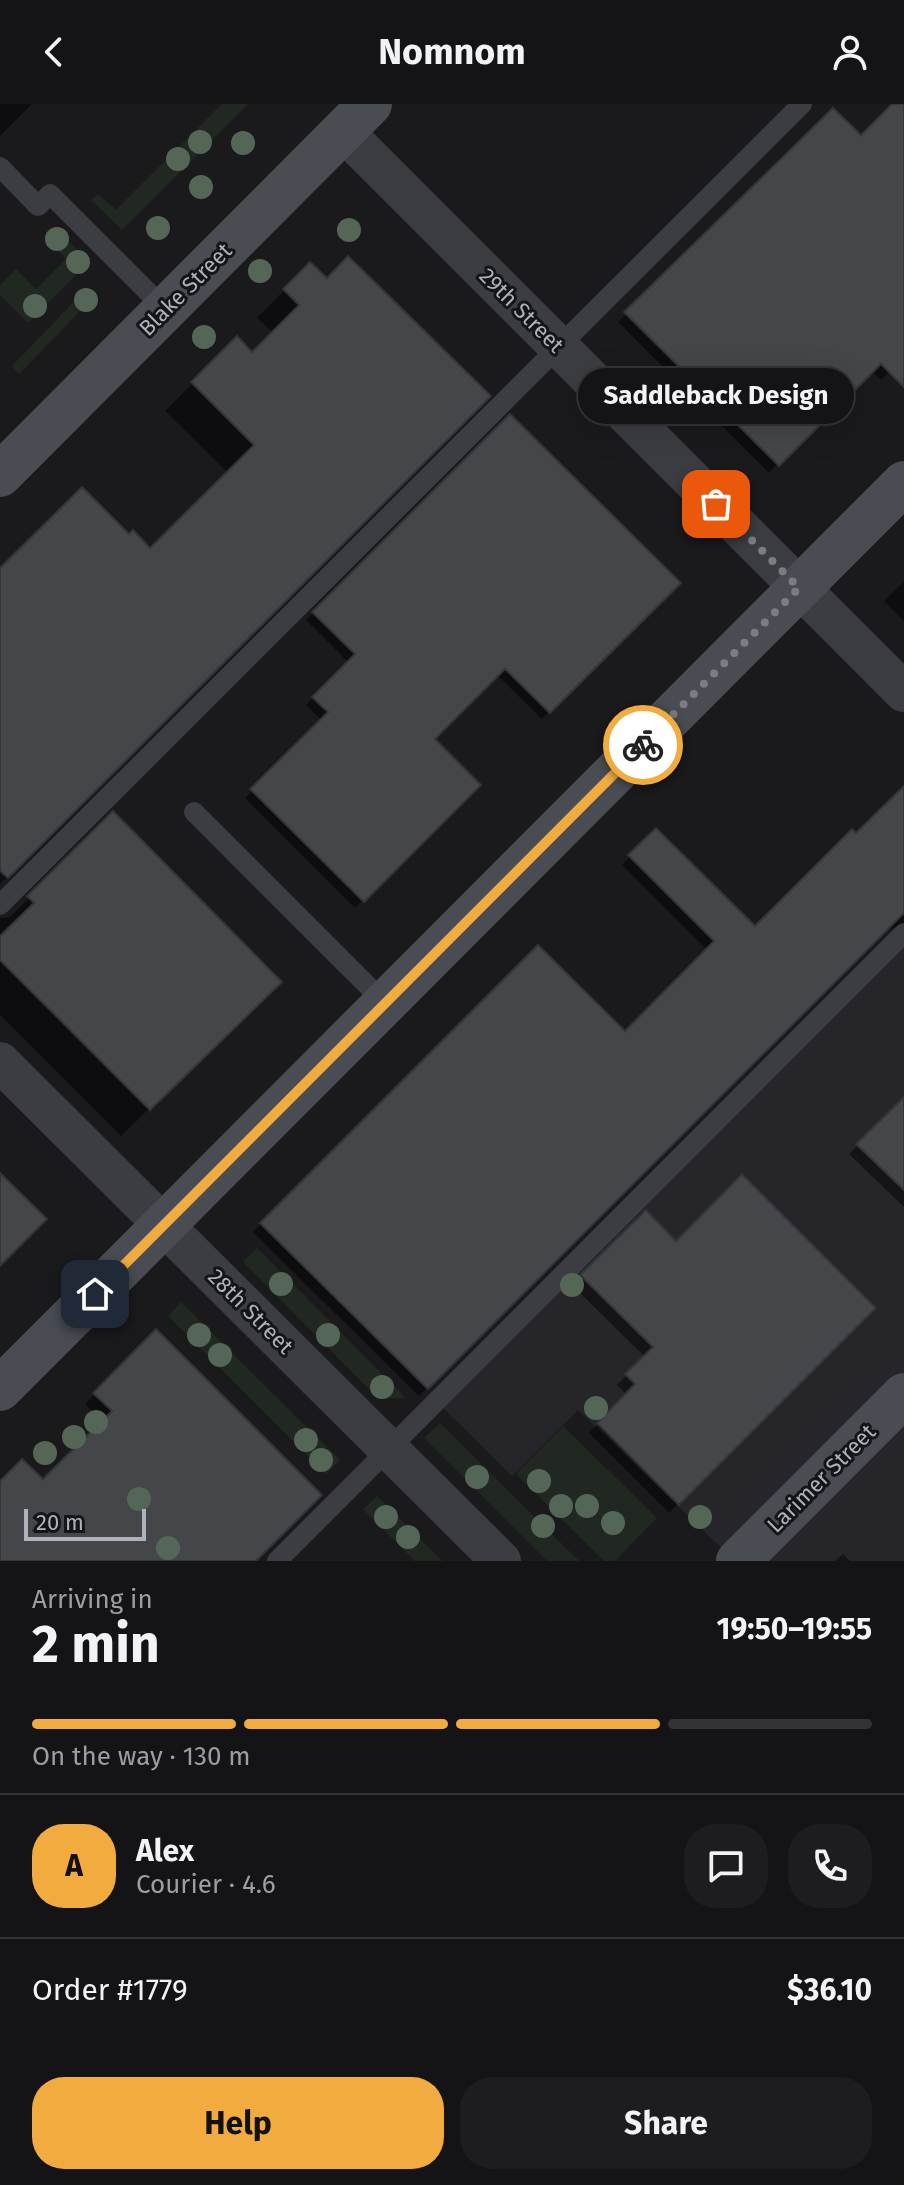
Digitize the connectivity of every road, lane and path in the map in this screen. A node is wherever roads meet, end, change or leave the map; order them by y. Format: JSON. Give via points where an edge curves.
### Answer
{"nodes":[{"id":1,"x":802,"y":104,"type":"edge"},
{"id":2,"x":356,"y":117,"type":"edge"},
{"id":3,"x":0,"y":167,"type":"edge"},
{"id":4,"x":165,"y":309,"type":"junction"},
{"id":5,"x":559,"y":347,"type":"junction"},
{"id":6,"x":0,"y":475,"type":"edge"},
{"id":7,"x":904,"y":483,"type":"edge"},
{"id":8,"x":799,"y":588,"type":"junction"},
{"id":9,"x":904,"y":692,"type":"edge"},
{"id":10,"x":194,"y":812,"type":"dead end"},
{"id":11,"x":0,"y":905,"type":"edge"},
{"id":12,"x":904,"y":933,"type":"edge"},
{"id":13,"x":385,"y":1003,"type":"junction"},
{"id":14,"x":0,"y":1062,"type":"edge"},
{"id":15,"x":164,"y":1224,"type":"junction"},
{"id":16,"x":0,"y":1389,"type":"edge"},
{"id":17,"x":904,"y":1395,"type":"edge"},
{"id":18,"x":389,"y":1449,"type":"junction"},
{"id":19,"x":277,"y":1561,"type":"edge"},
{"id":20,"x":501,"y":1561,"type":"edge"},
{"id":21,"x":738,"y":1561,"type":"edge"}],
"edges":[{"from":1,"to":5,"type":"lane"},
{"from":2,"to":4,"type":"street","name":"Blake Street"},
{"from":2,"to":5,"type":"street","name":"29th Street"},
{"from":3,"to":4,"type":"lane","via":[[38,206],[50,194]]},
{"from":4,"to":6,"type":"street","name":"Blake Street"},
{"from":5,"to":8,"type":"street","name":"29th Street"},
{"from":5,"to":11,"type":"lane"},
{"from":7,"to":8,"type":"street"},
{"from":8,"to":9,"type":"street","name":"29th Street"},
{"from":8,"to":13,"type":"street"},
{"from":10,"to":13,"type":"lane"},
{"from":12,"to":18,"type":"lane"},
{"from":13,"to":15,"type":"street"},
{"from":14,"to":15,"type":"street","name":"28th Street"},
{"from":15,"to":16,"type":"street"},
{"from":15,"to":18,"type":"street","name":"28th Street"},
{"from":17,"to":21,"type":"street","name":"Larimer Street"},
{"from":18,"to":19,"type":"lane"},
{"from":18,"to":20,"type":"street","name":"28th Street"}]}
